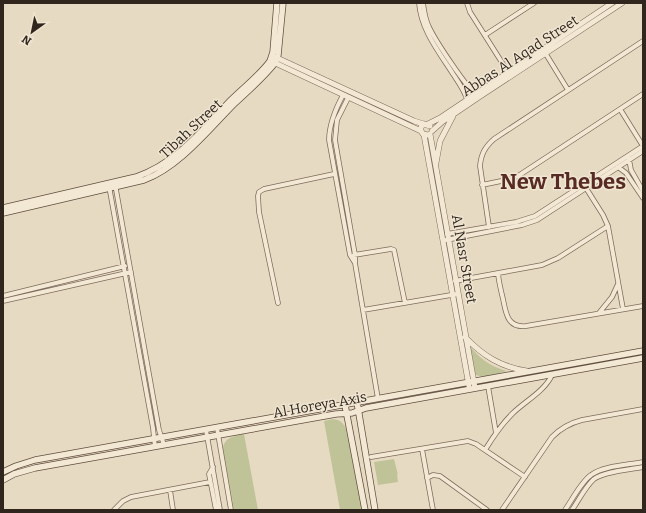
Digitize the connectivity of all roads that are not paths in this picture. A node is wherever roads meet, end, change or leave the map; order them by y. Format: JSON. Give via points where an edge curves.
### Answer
{"nodes":[{"id":1,"x":277,"y":3,"type":"edge"},
{"id":2,"x":283,"y":3,"type":"edge"},
{"id":3,"x":419,"y":3,"type":"edge"},
{"id":4,"x":423,"y":3,"type":"edge"},
{"id":5,"x":467,"y":3,"type":"edge"},
{"id":6,"x":534,"y":3,"type":"edge"},
{"id":7,"x":612,"y":3,"type":"edge"},
{"id":8,"x":622,"y":3,"type":"edge"},
{"id":9,"x":485,"y":35,"type":"junction"},
{"id":10,"x":643,"y":41,"type":"edge"},
{"id":11,"x":544,"y":52,"type":"junction"},
{"id":12,"x":274,"y":59,"type":"junction"},
{"id":13,"x":508,"y":72,"type":"junction"},
{"id":14,"x":568,"y":90,"type":"junction"},
{"id":15,"x":643,"y":94,"type":"edge"},
{"id":16,"x":477,"y":95,"type":"junction"},
{"id":17,"x":345,"y":96,"type":"junction"},
{"id":18,"x":468,"y":102,"type":"junction"},
{"id":19,"x":620,"y":109,"type":"junction"},
{"id":20,"x":454,"y":114,"type":"junction"},
{"id":21,"x":426,"y":124,"type":"junction"},
{"id":22,"x":427,"y":133,"type":"junction"},
{"id":23,"x":643,"y":146,"type":"edge"},
{"id":24,"x":643,"y":151,"type":"edge"},
{"id":25,"x":630,"y":155,"type":"junction"},
{"id":26,"x":629,"y":161,"type":"junction"},
{"id":27,"x":614,"y":165,"type":"junction"},
{"id":28,"x":619,"y":167,"type":"junction"},
{"id":29,"x":435,"y":170,"type":"junction"},
{"id":30,"x":334,"y":174,"type":"junction"},
{"id":31,"x":482,"y":184,"type":"junction"},
{"id":32,"x":112,"y":185,"type":"junction"},
{"id":33,"x":586,"y":188,"type":"junction"},
{"id":34,"x":643,"y":190,"type":"edge"},
{"id":35,"x":643,"y":198,"type":"edge"},
{"id":36,"x":20,"y":206,"type":"junction"},
{"id":37,"x":3,"y":208,"type":"edge"},
{"id":38,"x":3,"y":213,"type":"edge"},
{"id":39,"x":608,"y":226,"type":"junction"},
{"id":40,"x":489,"y":227,"type":"junction"},
{"id":41,"x":445,"y":237,"type":"junction"},
{"id":42,"x":350,"y":255,"type":"junction"},
{"id":43,"x":355,"y":255,"type":"junction"},
{"id":44,"x":355,"y":263,"type":"junction"},
{"id":45,"x":130,"y":265,"type":"junction"},
{"id":46,"x":124,"y":267,"type":"junction"},
{"id":47,"x":131,"y":272,"type":"junction"},
{"id":48,"x":125,"y":273,"type":"junction"},
{"id":49,"x":498,"y":274,"type":"junction"},
{"id":50,"x":453,"y":282,"type":"junction"},
{"id":51,"x":618,"y":284,"type":"junction"},
{"id":52,"x":455,"y":294,"type":"junction"},
{"id":53,"x":3,"y":296,"type":"edge"},
{"id":54,"x":3,"y":301,"type":"edge"},
{"id":55,"x":278,"y":303,"type":"dead end"},
{"id":56,"x":405,"y":303,"type":"junction"},
{"id":57,"x":643,"y":306,"type":"edge"},
{"id":58,"x":363,"y":310,"type":"junction"},
{"id":59,"x":623,"y":310,"type":"junction"},
{"id":60,"x":598,"y":314,"type":"junction"},
{"id":61,"x":463,"y":337,"type":"junction"},
{"id":62,"x":643,"y":351,"type":"edge"},
{"id":63,"x":643,"y":358,"type":"edge"},
{"id":64,"x":528,"y":371,"type":"junction"},
{"id":65,"x":552,"y":374,"type":"junction"},
{"id":66,"x":471,"y":382,"type":"junction"},
{"id":67,"x":488,"y":386,"type":"junction"},
{"id":68,"x":472,"y":388,"type":"junction"},
{"id":69,"x":389,"y":396,"type":"junction"},
{"id":70,"x":378,"y":398,"type":"junction"},
{"id":71,"x":356,"y":402,"type":"junction"},
{"id":72,"x":390,"y":404,"type":"junction"},
{"id":73,"x":345,"y":405,"type":"junction"},
{"id":74,"x":643,"y":409,"type":"edge"},
{"id":75,"x":358,"y":412,"type":"junction"},
{"id":76,"x":346,"y":413,"type":"junction"},
{"id":77,"x":217,"y":428,"type":"junction"},
{"id":78,"x":206,"y":430,"type":"junction"},
{"id":79,"x":496,"y":433,"type":"junction"},
{"id":80,"x":218,"y":435,"type":"junction"},
{"id":81,"x":208,"y":437,"type":"junction"},
{"id":82,"x":161,"y":438,"type":"junction"},
{"id":83,"x":155,"y":439,"type":"junction"},
{"id":84,"x":164,"y":445,"type":"junction"},
{"id":85,"x":155,"y":447,"type":"junction"},
{"id":86,"x":422,"y":449,"type":"junction"},
{"id":87,"x":485,"y":450,"type":"junction"},
{"id":88,"x":371,"y":457,"type":"dead end"},
{"id":89,"x":643,"y":462,"type":"edge"},
{"id":90,"x":213,"y":466,"type":"junction"},
{"id":91,"x":643,"y":467,"type":"edge"},
{"id":92,"x":3,"y":472,"type":"edge"},
{"id":93,"x":525,"y":477,"type":"junction"},
{"id":94,"x":427,"y":478,"type":"junction"},
{"id":95,"x":3,"y":480,"type":"edge"},
{"id":96,"x":210,"y":482,"type":"junction"},
{"id":97,"x":170,"y":490,"type":"junction"},
{"id":98,"x":114,"y":510,"type":"edge"},
{"id":99,"x":173,"y":510,"type":"edge"},
{"id":100,"x":216,"y":510,"type":"edge"},
{"id":101,"x":220,"y":510,"type":"edge"},
{"id":102,"x":231,"y":510,"type":"edge"},
{"id":103,"x":365,"y":510,"type":"edge"},
{"id":104,"x":375,"y":510,"type":"edge"},
{"id":105,"x":433,"y":510,"type":"edge"},
{"id":106,"x":487,"y":510,"type":"edge"},
{"id":107,"x":502,"y":510,"type":"edge"},
{"id":108,"x":565,"y":510,"type":"edge"},
{"id":109,"x":572,"y":510,"type":"edge"}],
"edges":[{"from":1,"to":12,"type":"main road"},
{"from":2,"to":12,"type":"main road"},
{"from":3,"to":18,"type":"street","via":[[425,31],[460,84]]},
{"from":4,"to":16,"type":"street","via":[[432,34],[468,88]]},
{"from":5,"to":9,"type":"street"},
{"from":6,"to":9,"type":"street"},
{"from":7,"to":11,"type":"street","name":"Abbas Al Aqad Street"},
{"from":8,"to":11,"type":"street","name":"Abbas Al Aqad Street"},
{"from":9,"to":13,"type":"street"},
{"from":10,"to":14,"type":"street"},
{"from":11,"to":13,"type":"street","name":"Abbas Al Aqad Street"},
{"from":11,"to":14,"type":"street"},
{"from":11,"to":16,"type":"street","name":"Abbas Al Aqad Street"},
{"from":12,"to":17,"type":"street"},
{"from":12,"to":21,"type":"street"},
{"from":12,"to":32,"type":"main road","name":"Tibah Street","via":[[193,146],[170,166],[151,177]]},
{"from":13,"to":16,"type":"street","name":"Abbas Al Aqad Street"},
{"from":14,"to":31,"type":"street","via":[[489,143],[480,160]]},
{"from":15,"to":19,"type":"street"},
{"from":16,"to":18,"type":"street","name":"Abbas Al Aqad Street"},
{"from":17,"to":22,"type":"street"},
{"from":17,"to":30,"type":"street","via":[[333,115],[329,134]]},
{"from":17,"to":43,"type":"street","via":[[337,120],[335,140]]},
{"from":18,"to":20,"type":"street","name":"Abbas Al Aqad Street"},
{"from":18,"to":21,"type":"street","name":"Abbas Al Aqad Street"},
{"from":19,"to":23,"type":"street"},
{"from":19,"to":31,"type":"street","via":[[518,176]]},
{"from":20,"to":22,"type":"street","name":"Abbas Al Aqad Street"},
{"from":20,"to":29,"type":"street","via":[[440,141]]},
{"from":21,"to":22,"type":"street","via":[[431,127]]},
{"from":21,"to":22,"type":"street","via":[[421,127]]},
{"from":22,"to":29,"type":"street","name":"Al Nasr Street"},
{"from":22,"to":41,"type":"street","name":"Al Nasr Street"},
{"from":23,"to":25,"type":"street"},
{"from":24,"to":26,"type":"street"},
{"from":25,"to":26,"type":"street"},
{"from":25,"to":27,"type":"street"},
{"from":26,"to":28,"type":"street"},
{"from":26,"to":34,"type":"street","via":[[631,170]]},
{"from":27,"to":28,"type":"street"},
{"from":27,"to":40,"type":"street","via":[[535,216]]},
{"from":28,"to":33,"type":"street"},
{"from":28,"to":35,"type":"street"},
{"from":29,"to":41,"type":"street","name":"Al Nasr Street"},
{"from":30,"to":42,"type":"street"},
{"from":30,"to":55,"type":"street","via":[[264,189],[258,194],[261,225]]},
{"from":31,"to":40,"type":"street"},
{"from":32,"to":36,"type":"main road","name":"Tibah Street"},
{"from":32,"to":45,"type":"street"},
{"from":32,"to":46,"type":"street"},
{"from":33,"to":39,"type":"street"},
{"from":33,"to":41,"type":"street","via":[[532,222]]},
{"from":36,"to":37,"type":"main road","name":"Tibah Street"},
{"from":36,"to":38,"type":"main road","name":"Tibah Street"},
{"from":39,"to":49,"type":"street","via":[[547,263]]},
{"from":39,"to":51,"type":"street"},
{"from":40,"to":41,"type":"street"},
{"from":41,"to":50,"type":"street","name":"Al Nasr Street"},
{"from":42,"to":43,"type":"street"},
{"from":42,"to":44,"type":"street"},
{"from":43,"to":44,"type":"street"},
{"from":43,"to":56,"type":"street","via":[[394,250]]},
{"from":44,"to":58,"type":"street"},
{"from":45,"to":46,"type":"street"},
{"from":45,"to":47,"type":"street"},
{"from":46,"to":48,"type":"street"},
{"from":46,"to":53,"type":"street"},
{"from":47,"to":48,"type":"street"},
{"from":47,"to":82,"type":"street"},
{"from":48,"to":54,"type":"street"},
{"from":48,"to":83,"type":"street"},
{"from":49,"to":50,"type":"street"},
{"from":49,"to":60,"type":"street","via":[[507,318],[518,326]]},
{"from":50,"to":52,"type":"street","name":"Al Nasr Street"},
{"from":51,"to":59,"type":"street"},
{"from":51,"to":60,"type":"street"},
{"from":52,"to":56,"type":"street"},
{"from":52,"to":61,"type":"street","name":"Al Nasr Street"},
{"from":56,"to":58,"type":"street"},
{"from":57,"to":59,"type":"street"},
{"from":58,"to":70,"type":"street"},
{"from":59,"to":60,"type":"street"},
{"from":61,"to":64,"type":"street","via":[[494,361],[510,368]]},
{"from":61,"to":66,"type":"street","name":"Al Nasr Street"},
{"from":62,"to":64,"type":"main road","name":"Al Horeya Axis"},
{"from":63,"to":65,"type":"main road","name":"Al Horeya Axis"},
{"from":64,"to":66,"type":"main road","name":"Al Horeya Axis"},
{"from":65,"to":67,"type":"main road","name":"Al Horeya Axis"},
{"from":65,"to":79,"type":"street","via":[[544,387]]},
{"from":66,"to":68,"type":"street","name":"Al Nasr Street"},
{"from":66,"to":69,"type":"main road","name":"Al Horeya Axis"},
{"from":67,"to":68,"type":"main road","name":"Al Horeya Axis"},
{"from":67,"to":79,"type":"street"},
{"from":68,"to":72,"type":"main road","name":"Al Horeya Axis"},
{"from":69,"to":70,"type":"main road","name":"Al Horeya Axis"},
{"from":69,"to":72,"type":"main road"},
{"from":70,"to":71,"type":"main road","name":"Al Horeya Axis"},
{"from":71,"to":73,"type":"main road","name":"Al Horeya Axis"},
{"from":71,"to":75,"type":"main road"},
{"from":72,"to":75,"type":"main road","name":"Al Horeya Axis"},
{"from":73,"to":76,"type":"main road"},
{"from":73,"to":77,"type":"main road","name":"Al Horeya Axis"},
{"from":74,"to":93,"type":"street","via":[[568,424],[552,437]]},
{"from":75,"to":76,"type":"main road","name":"Al Horeya Axis"},
{"from":75,"to":104,"type":"main road"},
{"from":76,"to":80,"type":"main road","name":"Al Horeya Axis"},
{"from":76,"to":103,"type":"main road"},
{"from":77,"to":78,"type":"main road","name":"Al Horeya Axis"},
{"from":77,"to":80,"type":"street"},
{"from":78,"to":81,"type":"street"},
{"from":78,"to":82,"type":"main road","name":"Al Horeya Axis"},
{"from":79,"to":87,"type":"street"},
{"from":80,"to":81,"type":"main road","name":"Al Horeya Axis"},
{"from":80,"to":102,"type":"street"},
{"from":81,"to":84,"type":"main road","name":"Al Horeya Axis"},
{"from":81,"to":90,"type":"street"},
{"from":82,"to":83,"type":"main road","name":"Al Horeya Axis"},
{"from":82,"to":84,"type":"street"},
{"from":83,"to":85,"type":"street"},
{"from":83,"to":92,"type":"main road","name":"Al Horeya Axis","via":[[35,460]]},
{"from":84,"to":85,"type":"main road","name":"Al Horeya Axis"},
{"from":85,"to":95,"type":"main road","name":"Al Horeya Axis","via":[[36,468],[19,472]]},
{"from":86,"to":87,"type":"street","via":[[464,441],[472,442]]},
{"from":86,"to":88,"type":"street"},
{"from":86,"to":94,"type":"street"},
{"from":87,"to":93,"type":"street"},
{"from":89,"to":108,"type":"street","via":[[594,473]]},
{"from":90,"to":96,"type":"street","via":[[209,473]]},
{"from":90,"to":101,"type":"street"},
{"from":91,"to":109,"type":"street","via":[[597,477]]},
{"from":93,"to":107,"type":"street"},
{"from":94,"to":105,"type":"street"},
{"from":94,"to":106,"type":"street","via":[[433,475],[440,476]]},
{"from":96,"to":97,"type":"street"},
{"from":96,"to":100,"type":"street"},
{"from":97,"to":98,"type":"street","via":[[131,497]]},
{"from":97,"to":99,"type":"street"}]}
